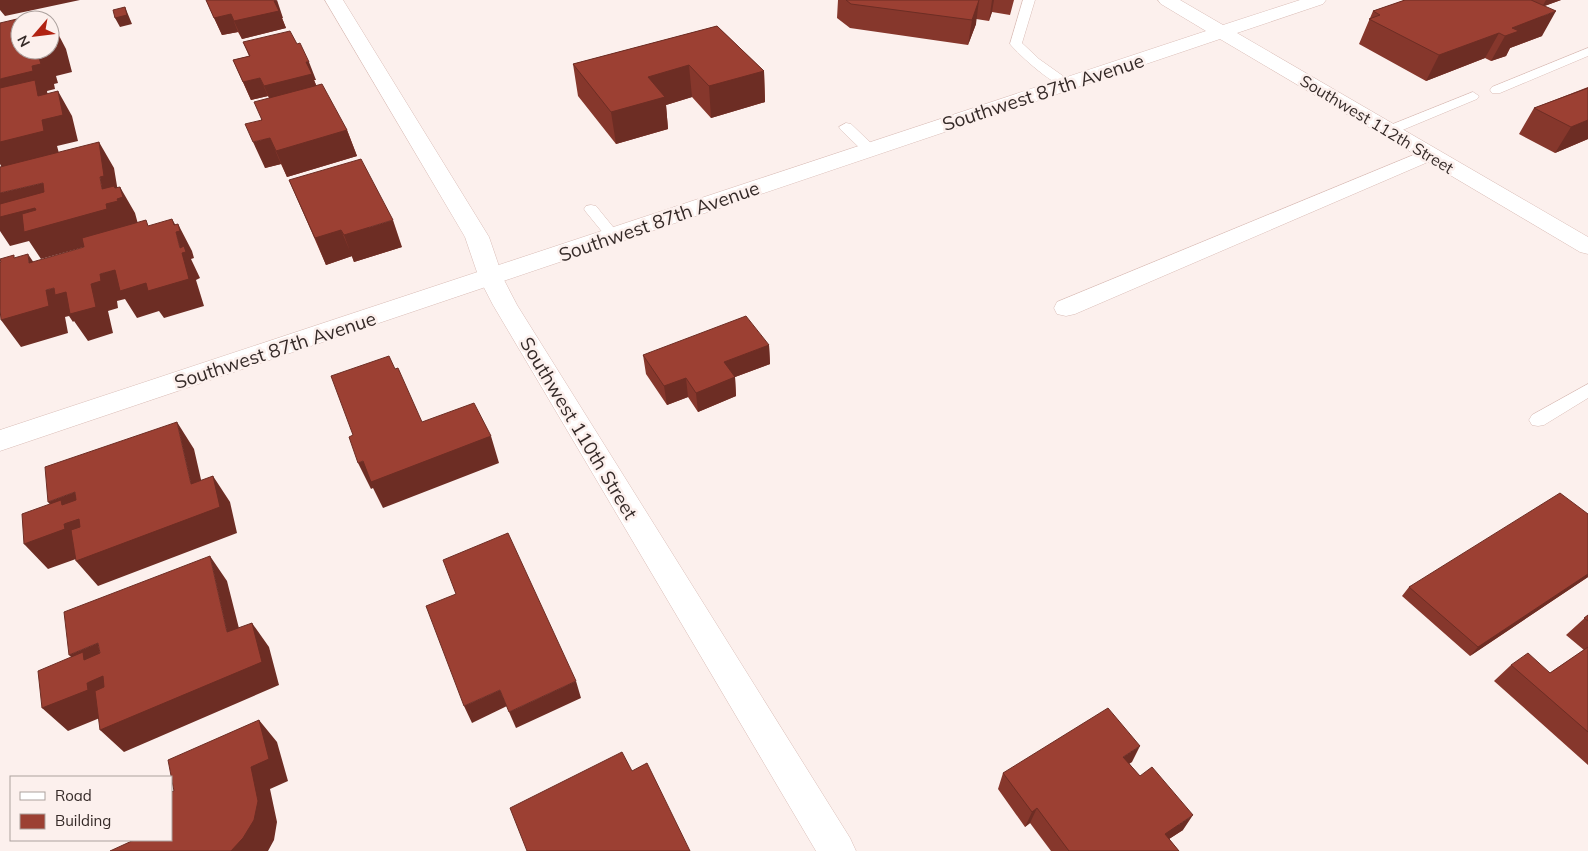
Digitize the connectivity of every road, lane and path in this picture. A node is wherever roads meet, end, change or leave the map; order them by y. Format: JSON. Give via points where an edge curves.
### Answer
{"nodes":[{"id":1,"x":334,"y":0,"type":"edge"},
{"id":2,"x":1030,"y":0,"type":"edge"},
{"id":3,"x":1167,"y":0,"type":"edge"},
{"id":4,"x":1317,"y":0,"type":"edge"},
{"id":5,"x":1221,"y":32,"type":"junction"},
{"id":6,"x":1588,"y":52,"type":"edge"},
{"id":7,"x":1066,"y":84,"type":"junction"},
{"id":8,"x":1496,"y":90,"type":"dead end"},
{"id":9,"x":1473,"y":96,"type":"dead end"},
{"id":10,"x":846,"y":127,"type":"dead end"},
{"id":11,"x":1388,"y":131,"type":"junction"},
{"id":12,"x":870,"y":150,"type":"junction"},
{"id":13,"x":1428,"y":155,"type":"junction"},
{"id":14,"x":591,"y":209,"type":"dead end"},
{"id":15,"x":613,"y":236,"type":"junction"},
{"id":16,"x":1588,"y":247,"type":"edge"},
{"id":17,"x":491,"y":278,"type":"junction"},
{"id":18,"x":1066,"y":308,"type":"dead end"},
{"id":19,"x":1588,"y":390,"type":"edge"},
{"id":20,"x":1538,"y":420,"type":"dead end"},
{"id":21,"x":0,"y":441,"type":"edge"},
{"id":22,"x":837,"y":851,"type":"edge"}],
"edges":[{"from":1,"to":17,"type":"main road","name":"Southwest 110th Street","via":[[477,237]]},
{"from":2,"to":7,"type":"lane","via":[[1016,44]]},
{"from":3,"to":5,"type":"main road","name":"Southwest 112th Street"},
{"from":4,"to":5,"type":"main road","name":"Southwest 87th Avenue"},
{"from":5,"to":7,"type":"main road","name":"Southwest 87th Avenue"},
{"from":5,"to":11,"type":"main road","name":"Southwest 112th Street"},
{"from":6,"to":8,"type":"lane"},
{"from":7,"to":12,"type":"main road","name":"Southwest 87th Avenue"},
{"from":9,"to":11,"type":"lane"},
{"from":10,"to":12,"type":"lane"},
{"from":11,"to":13,"type":"main road","name":"Southwest 112th Street"},
{"from":12,"to":15,"type":"main road","name":"Southwest 87th Avenue"},
{"from":13,"to":16,"type":"main road","name":"Southwest 112th Street"},
{"from":13,"to":18,"type":"main road"},
{"from":14,"to":15,"type":"lane"},
{"from":15,"to":17,"type":"main road","name":"Southwest 87th Avenue"},
{"from":17,"to":21,"type":"main road","name":"Southwest 87th Avenue"},
{"from":17,"to":22,"type":"main road","name":"Southwest 110th Street"},
{"from":19,"to":20,"type":"lane"}]}
